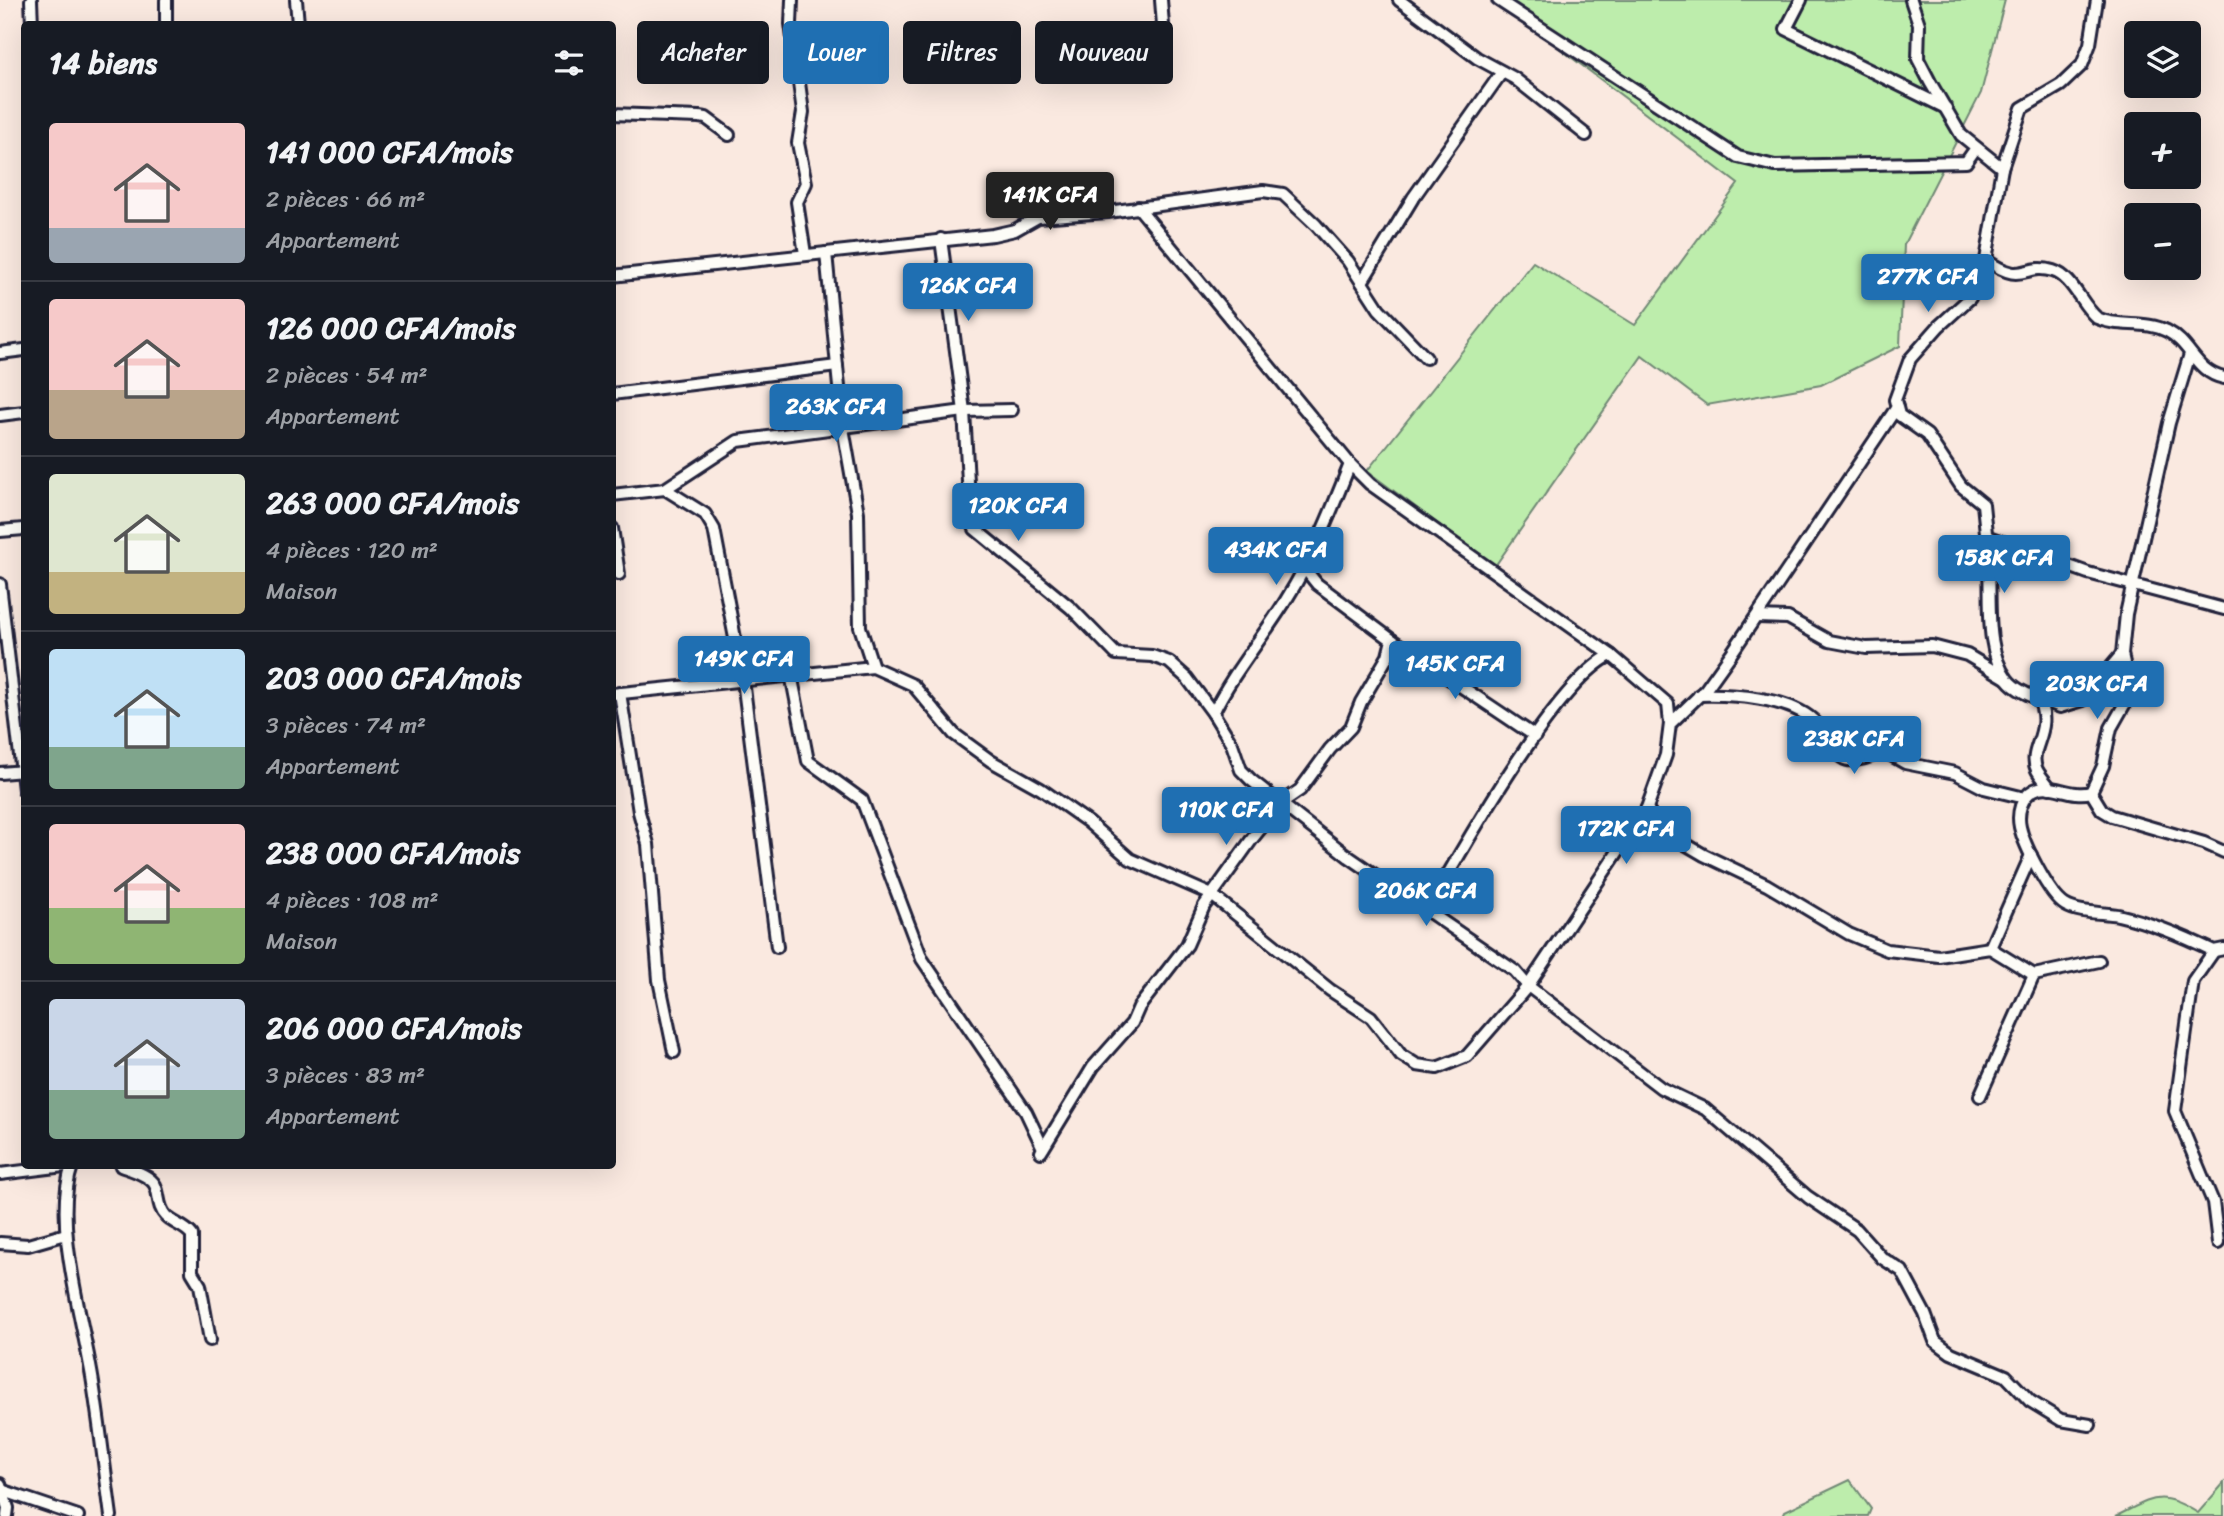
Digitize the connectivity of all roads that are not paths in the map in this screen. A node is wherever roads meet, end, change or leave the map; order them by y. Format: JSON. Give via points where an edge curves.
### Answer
{"nodes":[{"id":1,"x":31,"y":0,"type":"edge"},
{"id":2,"x":166,"y":0,"type":"edge"},
{"id":3,"x":296,"y":0,"type":"edge"},
{"id":4,"x":792,"y":0,"type":"edge"},
{"id":5,"x":1161,"y":0,"type":"edge"},
{"id":6,"x":1399,"y":0,"type":"edge"},
{"id":7,"x":1498,"y":0,"type":"edge"},
{"id":8,"x":1801,"y":0,"type":"edge"},
{"id":9,"x":1911,"y":0,"type":"edge"},
{"id":10,"x":2097,"y":0,"type":"edge"},
{"id":11,"x":32,"y":21,"type":"edge"},
{"id":12,"x":166,"y":21,"type":"edge"},
{"id":13,"x":298,"y":21,"type":"edge"},
{"id":14,"x":1163,"y":21,"type":"edge"},
{"id":15,"x":1502,"y":72,"type":"junction"},
{"id":16,"x":1946,"y":108,"type":"junction"},
{"id":17,"x":616,"y":114,"type":"edge"},
{"id":18,"x":729,"y":135,"type":"dead end"},
{"id":19,"x":1586,"y":135,"type":"dead end"},
{"id":20,"x":1976,"y":148,"type":"junction"},
{"id":21,"x":2001,"y":167,"type":"junction"},
{"id":22,"x":1138,"y":206,"type":"junction"},
{"id":23,"x":941,"y":239,"type":"junction"},
{"id":24,"x":826,"y":253,"type":"junction"},
{"id":25,"x":805,"y":254,"type":"junction"},
{"id":26,"x":1986,"y":260,"type":"junction"},
{"id":27,"x":616,"y":276,"type":"edge"},
{"id":28,"x":1362,"y":282,"type":"junction"},
{"id":29,"x":21,"y":350,"type":"edge"},
{"id":30,"x":0,"y":353,"type":"edge"},
{"id":31,"x":2190,"y":354,"type":"junction"},
{"id":32,"x":1426,"y":358,"type":"dead end"},
{"id":33,"x":837,"y":366,"type":"junction"},
{"id":34,"x":2224,"y":378,"type":"edge"},
{"id":35,"x":616,"y":394,"type":"edge"},
{"id":36,"x":1897,"y":407,"type":"junction"},
{"id":37,"x":1012,"y":410,"type":"dead end"},
{"id":38,"x":964,"y":411,"type":"junction"},
{"id":39,"x":21,"y":412,"type":"edge"},
{"id":40,"x":0,"y":415,"type":"edge"},
{"id":41,"x":843,"y":428,"type":"junction"},
{"id":42,"x":1350,"y":464,"type":"junction"},
{"id":43,"x":665,"y":489,"type":"junction"},
{"id":44,"x":616,"y":495,"type":"edge"},
{"id":45,"x":21,"y":529,"type":"edge"},
{"id":46,"x":0,"y":531,"type":"edge"},
{"id":47,"x":1986,"y":536,"type":"junction"},
{"id":48,"x":616,"y":554,"type":"edge"},
{"id":49,"x":1305,"y":569,"type":"junction"},
{"id":50,"x":619,"y":574,"type":"dead end"},
{"id":51,"x":0,"y":584,"type":"edge"},
{"id":52,"x":2132,"y":585,"type":"junction"},
{"id":53,"x":2224,"y":609,"type":"edge"},
{"id":54,"x":1757,"y":617,"type":"junction"},
{"id":55,"x":1392,"y":640,"type":"junction"},
{"id":56,"x":2122,"y":654,"type":"junction"},
{"id":57,"x":1611,"y":655,"type":"junction"},
{"id":58,"x":873,"y":667,"type":"junction"},
{"id":59,"x":791,"y":674,"type":"junction"},
{"id":60,"x":2006,"y":678,"type":"junction"},
{"id":61,"x":743,"y":680,"type":"junction"},
{"id":62,"x":616,"y":694,"type":"edge"},
{"id":63,"x":1699,"y":695,"type":"junction"},
{"id":64,"x":2037,"y":696,"type":"junction"},
{"id":65,"x":1213,"y":713,"type":"junction"},
{"id":66,"x":1670,"y":724,"type":"junction"},
{"id":67,"x":1535,"y":736,"type":"junction"},
{"id":68,"x":21,"y":748,"type":"edge"},
{"id":69,"x":21,"y":771,"type":"edge"},
{"id":70,"x":0,"y":774,"type":"edge"},
{"id":71,"x":2050,"y":788,"type":"junction"},
{"id":72,"x":2091,"y":792,"type":"junction"},
{"id":73,"x":2025,"y":798,"type":"junction"},
{"id":74,"x":1281,"y":803,"type":"junction"},
{"id":75,"x":1647,"y":808,"type":"junction"},
{"id":76,"x":2224,"y":852,"type":"edge"},
{"id":77,"x":2031,"y":855,"type":"junction"},
{"id":78,"x":1212,"y":895,"type":"junction"},
{"id":79,"x":1428,"y":909,"type":"junction"},
{"id":80,"x":777,"y":947,"type":"dead end"},
{"id":81,"x":1990,"y":948,"type":"junction"},
{"id":82,"x":2219,"y":950,"type":"edge"},
{"id":83,"x":2099,"y":961,"type":"dead end"},
{"id":84,"x":2034,"y":975,"type":"junction"},
{"id":85,"x":1528,"y":986,"type":"junction"},
{"id":86,"x":674,"y":1052,"type":"dead end"},
{"id":87,"x":1980,"y":1096,"type":"dead end"},
{"id":88,"x":40,"y":1169,"type":"edge"},
{"id":89,"x":71,"y":1169,"type":"edge"},
{"id":90,"x":127,"y":1169,"type":"edge"},
{"id":91,"x":0,"y":1174,"type":"edge"},
{"id":92,"x":66,"y":1234,"type":"junction"},
{"id":93,"x":0,"y":1243,"type":"edge"},
{"id":94,"x":2218,"y":1243,"type":"dead end"},
{"id":95,"x":210,"y":1340,"type":"dead end"},
{"id":96,"x":2090,"y":1425,"type":"dead end"},
{"id":97,"x":2,"y":1487,"type":"edge"},
{"id":98,"x":7,"y":1516,"type":"edge"},
{"id":99,"x":78,"y":1516,"type":"edge"},
{"id":100,"x":111,"y":1516,"type":"edge"}],
"edges":[{"from":1,"to":11,"type":"street"},
{"from":2,"to":12,"type":"street"},
{"from":3,"to":13,"type":"street"},
{"from":4,"to":25,"type":"street","via":[[803,112],[798,143],[806,183],[797,202]]},
{"from":5,"to":14,"type":"street"},
{"from":6,"to":15,"type":"street"},
{"from":7,"to":20,"type":"street","via":[[1738,157],[1775,166],[1966,162]]},
{"from":8,"to":16,"type":"street","via":[[1786,29]]},
{"from":9,"to":16,"type":"street","via":[[1919,24],[1918,59]]},
{"from":10,"to":21,"type":"street","via":[[2082,65],[2061,85],[2022,108]]},
{"from":15,"to":19,"type":"street"},
{"from":15,"to":28,"type":"street","via":[[1413,198]]},
{"from":16,"to":20,"type":"street","via":[[1961,135]]},
{"from":17,"to":18,"type":"street","via":[[706,118]]},
{"from":20,"to":21,"type":"street"},
{"from":21,"to":26,"type":"street"},
{"from":22,"to":23,"type":"street","via":[[1038,217],[1015,230],[993,235]]},
{"from":22,"to":28,"type":"street","via":[[1263,191],[1283,194],[1317,225]]},
{"from":22,"to":42,"type":"street"},
{"from":23,"to":24,"type":"street"},
{"from":23,"to":38,"type":"street"},
{"from":24,"to":25,"type":"street"},
{"from":24,"to":33,"type":"street"},
{"from":25,"to":27,"type":"street"},
{"from":26,"to":31,"type":"street","via":[[2004,273],[2054,271],[2098,318],[2163,329],[2178,337]]},
{"from":26,"to":36,"type":"street","via":[[1970,298],[1910,359],[1895,400]]},
{"from":28,"to":32,"type":"street","via":[[1378,309]]},
{"from":29,"to":30,"type":"street"},
{"from":31,"to":34,"type":"street","via":[[2211,375]]},
{"from":31,"to":52,"type":"street","via":[[2169,423]]},
{"from":33,"to":35,"type":"street"},
{"from":33,"to":41,"type":"street"},
{"from":36,"to":47,"type":"street","via":[[1899,415],[1927,435],[1962,486],[1983,503]]},
{"from":36,"to":54,"type":"street"},
{"from":37,"to":38,"type":"street"},
{"from":38,"to":41,"type":"street"},
{"from":38,"to":65,"type":"street","via":[[970,517],[975,529],[1071,608],[1116,654],[1169,662]]},
{"from":39,"to":40,"type":"street"},
{"from":41,"to":43,"type":"street","via":[[738,441]]},
{"from":41,"to":58,"type":"street","via":[[858,513],[860,626]]},
{"from":42,"to":49,"type":"street"},
{"from":42,"to":57,"type":"street","via":[[1410,514]]},
{"from":43,"to":44,"type":"street"},
{"from":43,"to":61,"type":"street","via":[[705,514],[714,529]]},
{"from":45,"to":46,"type":"street"},
{"from":47,"to":52,"type":"street"},
{"from":47,"to":60,"type":"street","via":[[1988,617]]},
{"from":48,"to":50,"type":"street"},
{"from":49,"to":55,"type":"street","via":[[1317,584]]},
{"from":49,"to":65,"type":"street","via":[[1229,680]]},
{"from":51,"to":68,"type":"street"},
{"from":52,"to":53,"type":"street"},
{"from":52,"to":56,"type":"street"},
{"from":54,"to":60,"type":"street","via":[[1788,618],[1829,641],[1866,648],[1932,646],[1967,655]]},
{"from":54,"to":63,"type":"street"},
{"from":55,"to":67,"type":"street"},
{"from":55,"to":74,"type":"street","via":[[1351,727],[1300,790]]},
{"from":56,"to":64,"type":"street","via":[[2083,699],[2060,706]]},
{"from":56,"to":72,"type":"street","via":[[2127,698],[2111,729],[2103,766]]},
{"from":57,"to":66,"type":"street","via":[[1668,704]]},
{"from":57,"to":67,"type":"street","via":[[1596,662]]},
{"from":58,"to":59,"type":"street"},
{"from":58,"to":78,"type":"street","via":[[914,685],[954,734],[1088,822],[1129,859]]},
{"from":59,"to":61,"type":"street"},
{"from":59,"to":78,"type":"street","via":[[808,761],[862,800],[922,959],[1026,1112],[1042,1150],[1093,1067],[1132,1023],[1187,945]]},
{"from":60,"to":64,"type":"street"},
{"from":61,"to":62,"type":"street"},
{"from":61,"to":80,"type":"street"},
{"from":62,"to":86,"type":"street","via":[[648,844],[659,980]]},
{"from":63,"to":66,"type":"street"},
{"from":63,"to":73,"type":"street","via":[[1735,694],[1790,709],[1813,720],[1846,759],[1861,761],[1884,751],[1905,763],[1955,773],[1984,788]]},
{"from":64,"to":71,"type":"street","via":[[2045,711],[2043,734],[2034,756],[2036,769]]},
{"from":65,"to":74,"type":"street","via":[[1241,770]]},
{"from":66,"to":75,"type":"street","via":[[1666,755]]},
{"from":67,"to":79,"type":"street"},
{"from":69,"to":70,"type":"street"},
{"from":71,"to":72,"type":"street","via":[[2068,794]]},
{"from":71,"to":73,"type":"street","via":[[2042,787]]},
{"from":72,"to":76,"type":"street","via":[[2102,810],[2112,816]]},
{"from":73,"to":77,"type":"street","via":[[2018,820]]},
{"from":74,"to":78,"type":"street"},
{"from":74,"to":79,"type":"street","via":[[1349,857]]},
{"from":75,"to":81,"type":"street","via":[[1658,828],[1887,950],[1939,956]]},
{"from":75,"to":85,"type":"street"},
{"from":77,"to":81,"type":"street"},
{"from":77,"to":82,"type":"street","via":[[2064,905],[2155,925]]},
{"from":78,"to":85,"type":"street","via":[[1330,990],[1371,1017],[1401,1055],[1418,1065],[1437,1068],[1467,1056]]},
{"from":79,"to":85,"type":"street","via":[[1515,971]]},
{"from":81,"to":84,"type":"street"},
{"from":82,"to":94,"type":"street","via":[[2193,981],[2175,1111],[2213,1202]]},
{"from":83,"to":84,"type":"street"},
{"from":84,"to":87,"type":"street"},
{"from":85,"to":96,"type":"street","via":[[1661,1088],[1705,1109],[1808,1196],[1857,1230],[1882,1258],[1902,1271],[1935,1341],[1951,1353],[2006,1376],[2030,1401],[2061,1420]]},
{"from":88,"to":91,"type":"street"},
{"from":89,"to":92,"type":"street"},
{"from":90,"to":95,"type":"street","via":[[151,1180],[161,1209],[192,1235],[192,1272],[200,1285]]},
{"from":92,"to":93,"type":"street","via":[[28,1245]]},
{"from":92,"to":100,"type":"street"},
{"from":97,"to":98,"type":"street"},
{"from":97,"to":99,"type":"street"}]}
